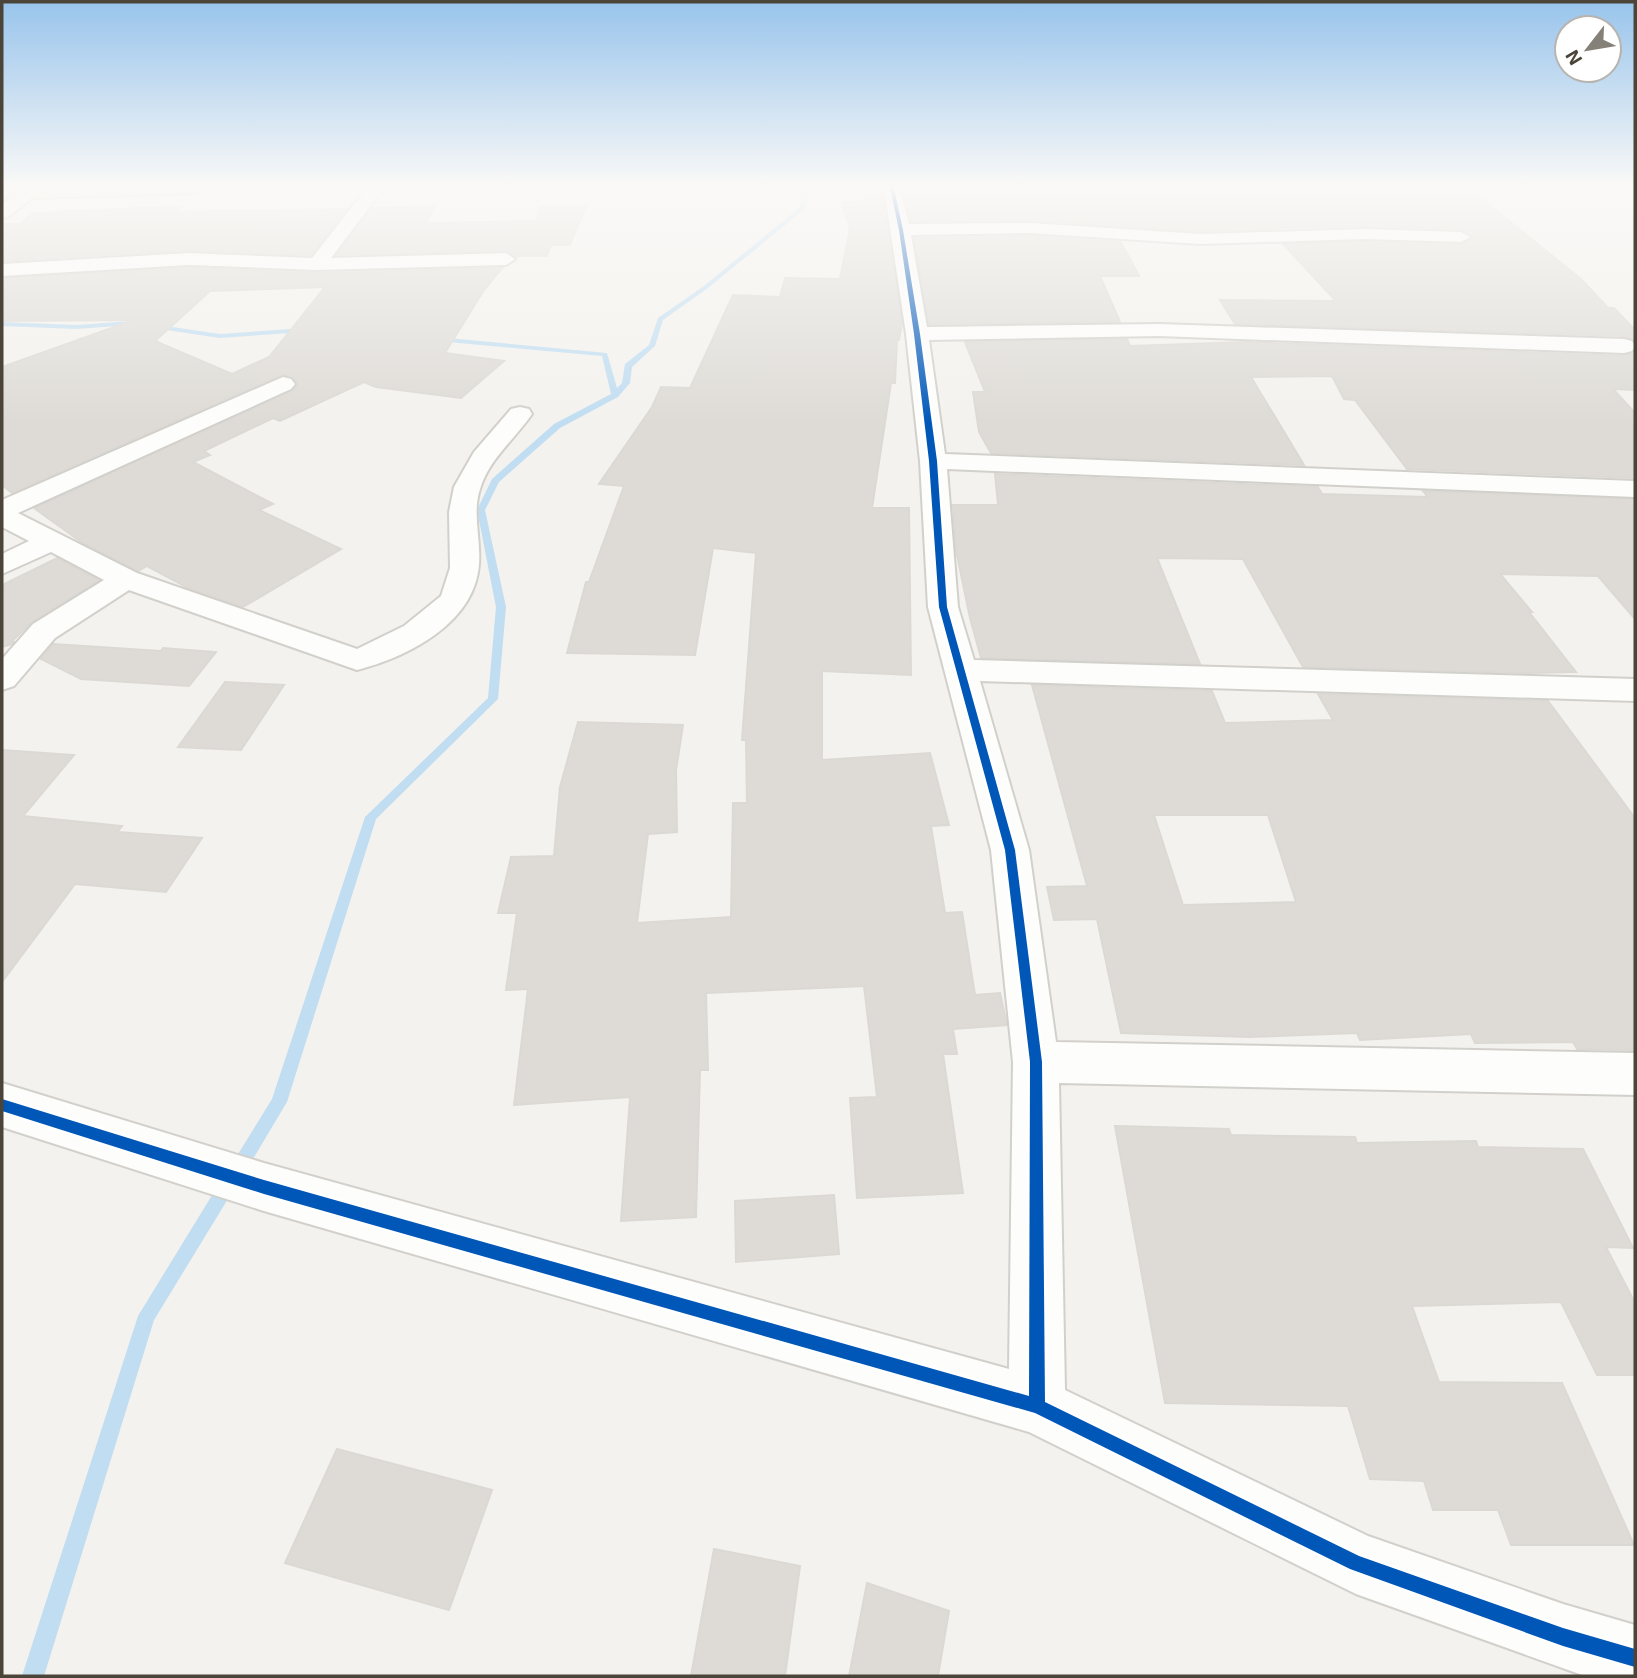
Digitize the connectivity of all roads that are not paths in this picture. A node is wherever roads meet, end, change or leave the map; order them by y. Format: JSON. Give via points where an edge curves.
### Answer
{"nodes":[{"id":1,"x":60,"y":266,"type":"edge"},
{"id":2,"x":907,"y":266,"type":"edge"},
{"id":3,"x":2,"y":270,"type":"edge"},
{"id":4,"x":917,"y":334,"type":"junction"},
{"id":5,"x":1624,"y":345,"type":"dead end"},
{"id":6,"x":283,"y":384,"type":"dead end"},
{"id":7,"x":520,"y":414,"type":"dead end"},
{"id":8,"x":933,"y":461,"type":"junction"},
{"id":9,"x":1635,"y":489,"type":"edge"},
{"id":10,"x":2,"y":510,"type":"edge"},
{"id":11,"x":2,"y":516,"type":"edge"},
{"id":12,"x":50,"y":541,"type":"junction"},
{"id":13,"x":2,"y":565,"type":"edge"},
{"id":14,"x":125,"y":579,"type":"junction"},
{"id":15,"x":8,"y":663,"type":"edge"},
{"id":16,"x":960,"y":670,"type":"junction"},
{"id":17,"x":1635,"y":690,"type":"edge"},
{"id":18,"x":1036,"y":1062,"type":"junction"},
{"id":19,"x":1635,"y":1074,"type":"edge"},
{"id":20,"x":2,"y":1105,"type":"edge"},
{"id":21,"x":1037,"y":1406,"type":"junction"},
{"id":22,"x":1635,"y":1658,"type":"edge"}],
"edges":[{"from":1,"to":3,"type":"street"},
{"from":2,"to":4,"type":"street"},
{"from":4,"to":5,"type":"street","via":[[1173,330]]},
{"from":4,"to":8,"type":"street"},
{"from":6,"to":10,"type":"street"},
{"from":7,"to":14,"type":"street","via":[[478,466],[466,489],[460,589],[435,619],[381,653],[357,660]]},
{"from":8,"to":9,"type":"street"},
{"from":8,"to":16,"type":"street","via":[[943,607]]},
{"from":11,"to":12,"type":"street"},
{"from":12,"to":13,"type":"street"},
{"from":12,"to":14,"type":"street"},
{"from":14,"to":15,"type":"street","via":[[44,631]]},
{"from":16,"to":17,"type":"street"},
{"from":16,"to":18,"type":"street","via":[[1010,850]]},
{"from":18,"to":19,"type":"street"},
{"from":18,"to":21,"type":"street"},
{"from":20,"to":21,"type":"street","via":[[264,1187]]},
{"from":21,"to":22,"type":"street","via":[[1356,1563]]}]}
